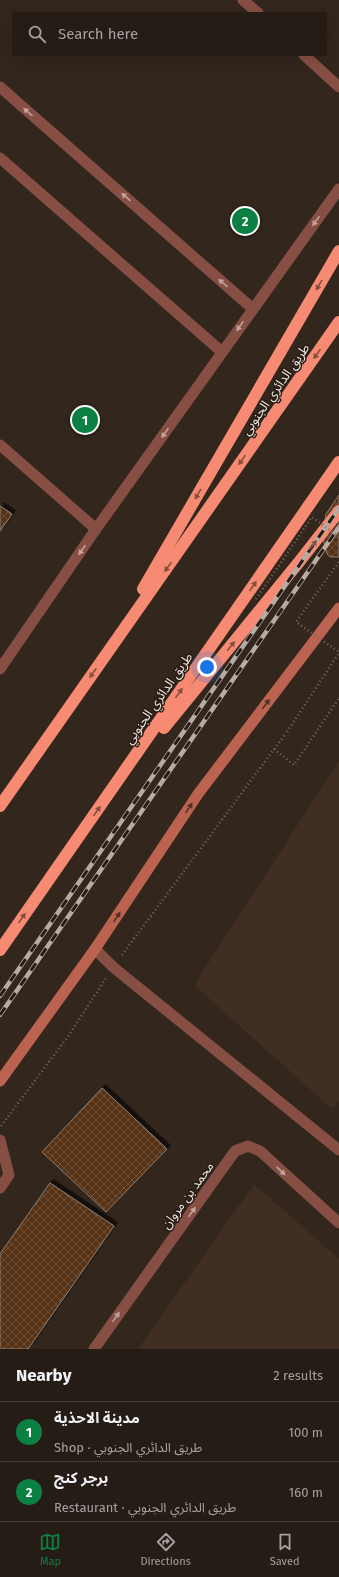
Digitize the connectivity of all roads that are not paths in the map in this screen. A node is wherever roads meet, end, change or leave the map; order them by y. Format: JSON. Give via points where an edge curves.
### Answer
{"nodes":[{"id":1,"x":243,"y":0,"type":"edge"},
{"id":2,"x":257,"y":12,"type":"edge"},
{"id":3,"x":305,"y":56,"type":"edge"},
{"id":4,"x":0,"y":87,"type":"edge"},
{"id":5,"x":339,"y":87,"type":"edge"},
{"id":6,"x":0,"y":158,"type":"edge"},
{"id":7,"x":339,"y":189,"type":"edge"},
{"id":8,"x":339,"y":251,"type":"edge"},
{"id":9,"x":253,"y":309,"type":"junction"},
{"id":10,"x":339,"y":322,"type":"edge"},
{"id":11,"x":222,"y":352,"type":"junction"},
{"id":12,"x":0,"y":444,"type":"edge"},
{"id":13,"x":339,"y":462,"type":"edge"},
{"id":14,"x":339,"y":510,"type":"edge"},
{"id":15,"x":96,"y":529,"type":"junction"},
{"id":16,"x":339,"y":608,"type":"edge"},
{"id":17,"x":103,"y":659,"type":"junction"},
{"id":18,"x":0,"y":669,"type":"edge"},
{"id":19,"x":108,"y":795,"type":"junction"},
{"id":20,"x":0,"y":806,"type":"edge"},
{"id":21,"x":95,"y":949,"type":"junction"},
{"id":22,"x":0,"y":950,"type":"edge"},
{"id":23,"x":0,"y":1081,"type":"edge"},
{"id":24,"x":0,"y":1140,"type":"edge"},
{"id":25,"x":337,"y":1144,"type":"edge"},
{"id":26,"x":0,"y":1188,"type":"edge"},
{"id":27,"x":339,"y":1224,"type":"edge"},
{"id":28,"x":94,"y":1349,"type":"edge"}],
"edges":[{"from":1,"to":2,"type":"street"},
{"from":3,"to":5,"type":"street"},
{"from":9,"to":4,"type":"street","one_way":true},
{"from":6,"to":11,"type":"street"},
{"from":7,"to":9,"type":"street","one_way":true},
{"from":8,"to":17,"type":"highway","one_way":true},
{"from":9,"to":11,"type":"street","one_way":true},
{"from":10,"to":17,"type":"highway","name":"طريق الدائري الجنوبي","one_way":true},
{"from":11,"to":15,"type":"street","one_way":true},
{"from":12,"to":15,"type":"street"},
{"from":19,"to":13,"type":"highway","name":"طريق الدائري الجنوبي","one_way":true},
{"from":19,"to":14,"type":"highway","one_way":true},
{"from":15,"to":18,"type":"street","one_way":true},
{"from":21,"to":16,"type":"main road","one_way":true,"via":[[198,794]]},
{"from":17,"to":20,"type":"highway","name":"طريق الدائري الجنوبي","one_way":true},
{"from":22,"to":19,"type":"highway","name":"طريق الدائري الجنوبي","one_way":true},
{"from":21,"to":23,"type":"main road"},
{"from":21,"to":25,"type":"street"},
{"from":24,"to":26,"type":"street","via":[[9,1175]]},
{"from":28,"to":27,"type":"street","name":"محمد بن مروان","one_way":true,"via":[[235,1151],[248,1146],[260,1151]]}]}
